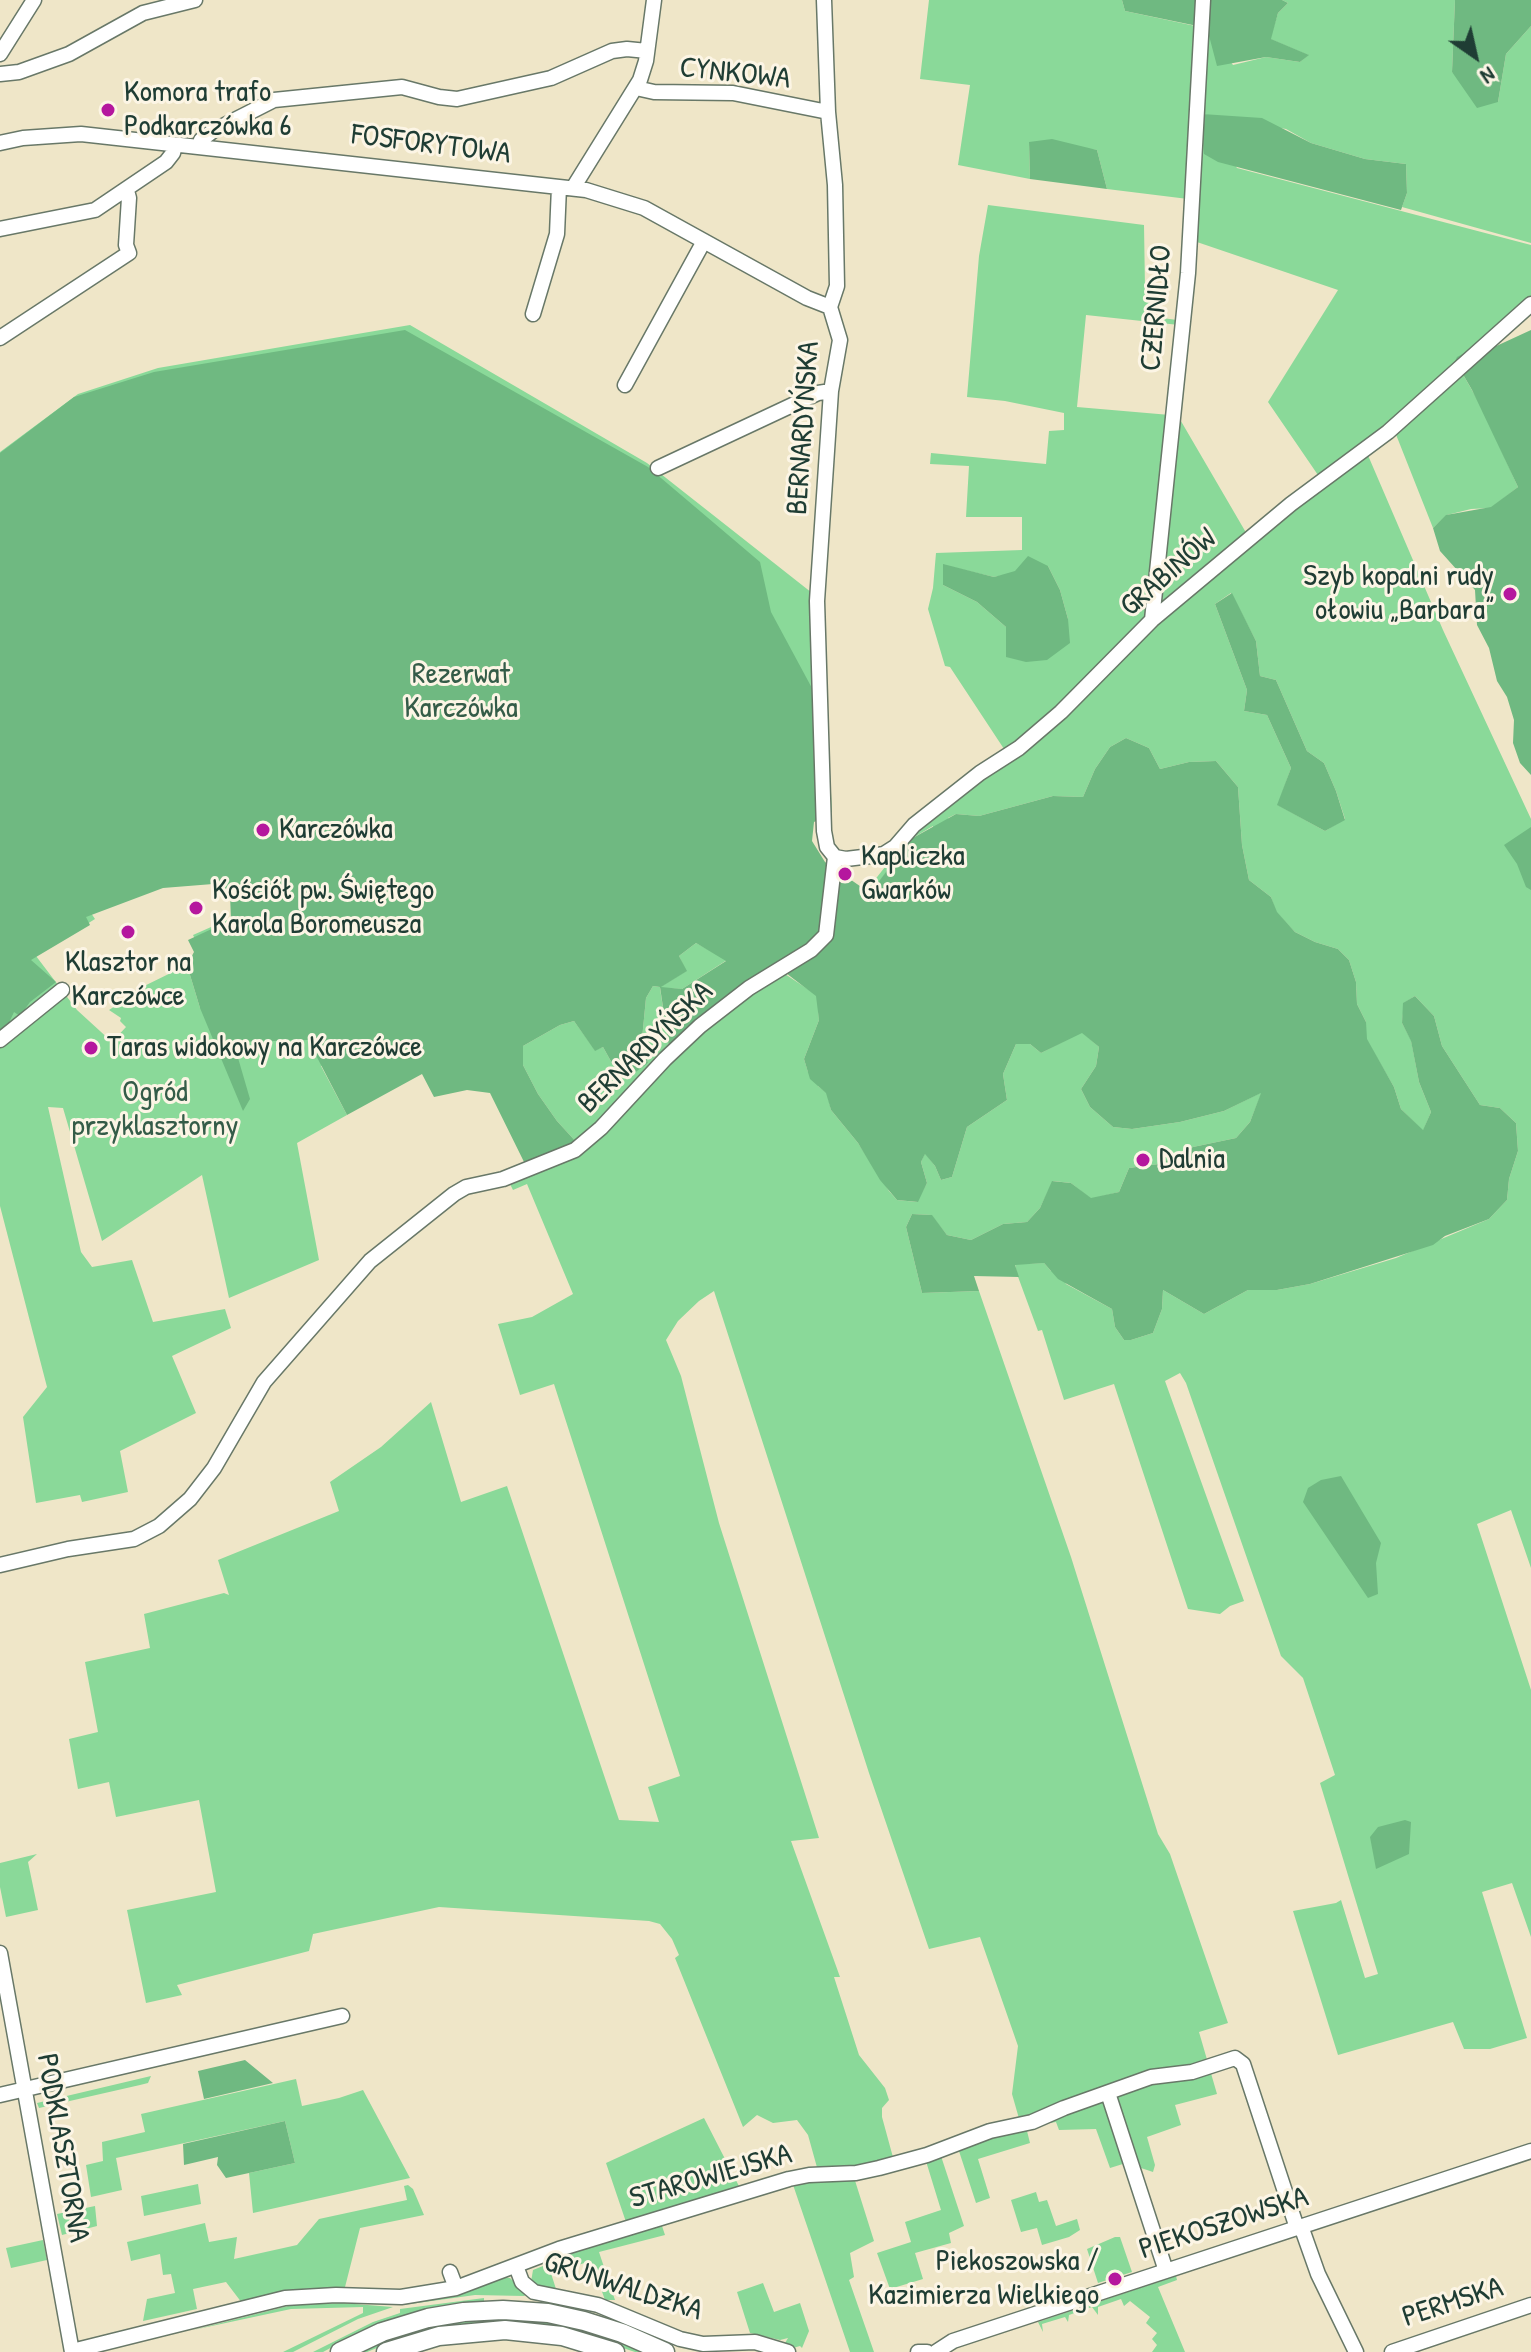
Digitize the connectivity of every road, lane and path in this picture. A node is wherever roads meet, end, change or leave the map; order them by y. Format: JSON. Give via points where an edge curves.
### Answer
{"nodes":[{"id":1,"x":34,"y":0,"type":"edge"},
{"id":2,"x":195,"y":0,"type":"edge"},
{"id":3,"x":654,"y":0,"type":"edge"},
{"id":4,"x":824,"y":0,"type":"edge"},
{"id":5,"x":1203,"y":0,"type":"edge"},
{"id":6,"x":647,"y":51,"type":"junction"},
{"id":7,"x":0,"y":54,"type":"edge"},
{"id":8,"x":0,"y":74,"type":"edge"},
{"id":9,"x":636,"y":88,"type":"junction"},
{"id":10,"x":828,"y":112,"type":"junction"},
{"id":11,"x":0,"y":143,"type":"edge"},
{"id":12,"x":175,"y":145,"type":"junction"},
{"id":13,"x":199,"y":147,"type":"junction"},
{"id":14,"x":566,"y":187,"type":"junction"},
{"id":15,"x":127,"y":191,"type":"junction"},
{"id":16,"x":0,"y":229,"type":"edge"},
{"id":17,"x":704,"y":241,"type":"junction"},
{"id":18,"x":1531,"y":304,"type":"edge"},
{"id":19,"x":830,"y":307,"type":"junction"},
{"id":20,"x":533,"y":314,"type":"dead end"},
{"id":21,"x":0,"y":338,"type":"edge"},
{"id":22,"x":625,"y":385,"type":"dead end"},
{"id":23,"x":831,"y":391,"type":"junction"},
{"id":24,"x":658,"y":468,"type":"dead end"},
{"id":25,"x":1152,"y":620,"type":"junction"},
{"id":26,"x":835,"y":857,"type":"junction"},
{"id":27,"x":62,"y":990,"type":"dead end"},
{"id":28,"x":0,"y":1040,"type":"edge"},
{"id":29,"x":0,"y":1565,"type":"edge"},
{"id":30,"x":0,"y":1953,"type":"edge"},
{"id":31,"x":342,"y":2016,"type":"dead end"},
{"id":32,"x":25,"y":2090,"type":"junction"},
{"id":33,"x":1108,"y":2093,"type":"junction"},
{"id":34,"x":0,"y":2095,"type":"edge"},
{"id":35,"x":1531,"y":2151,"type":"edge"},
{"id":36,"x":1297,"y":2226,"type":"junction"},
{"id":37,"x":516,"y":2266,"type":"junction"},
{"id":38,"x":1166,"y":2271,"type":"junction"},
{"id":39,"x":450,"y":2272,"type":"dead end"},
{"id":40,"x":456,"y":2288,"type":"junction"},
{"id":41,"x":1531,"y":2305,"type":"edge"},
{"id":42,"x":72,"y":2352,"type":"edge"},
{"id":43,"x":340,"y":2352,"type":"edge"},
{"id":44,"x":386,"y":2352,"type":"edge"},
{"id":45,"x":615,"y":2352,"type":"edge"},
{"id":46,"x":665,"y":2352,"type":"edge"},
{"id":47,"x":788,"y":2352,"type":"edge"},
{"id":48,"x":918,"y":2352,"type":"edge"},
{"id":49,"x":927,"y":2352,"type":"edge"},
{"id":50,"x":936,"y":2352,"type":"edge"},
{"id":51,"x":1356,"y":2352,"type":"edge"},
{"id":52,"x":1392,"y":2352,"type":"edge"}],
"edges":[{"from":1,"to":7,"type":"street"},
{"from":2,"to":8,"type":"street","via":[[152,9],[69,54]]},
{"from":3,"to":6,"type":"street"},
{"from":4,"to":10,"type":"street","name":"BERNARDYŃSKA"},
{"from":5,"to":25,"type":"street","name":"CZERNIDŁO","via":[[1188,273]]},
{"from":6,"to":9,"type":"street"},
{"from":6,"to":13,"type":"street","via":[[612,51],[551,78],[457,99],[392,87],[274,100],[213,131]]},
{"from":9,"to":10,"type":"street","name":"CYNKOWA","via":[[733,93]]},
{"from":9,"to":14,"type":"street"},
{"from":10,"to":19,"type":"street","name":"BERNARDYŃSKA","via":[[837,286]]},
{"from":11,"to":12,"type":"street","name":"FOSFORYTOWA","via":[[81,134]]},
{"from":12,"to":13,"type":"street","name":"FOSFORYTOWA"},
{"from":12,"to":15,"type":"street","via":[[171,158]]},
{"from":13,"to":14,"type":"street","name":"FOSFORYTOWA"},
{"from":14,"to":17,"type":"street","name":"FOSFORYTOWA","via":[[638,205]]},
{"from":14,"to":20,"type":"street"},
{"from":15,"to":16,"type":"street","via":[[91,212]]},
{"from":15,"to":21,"type":"street","via":[[129,253]]},
{"from":17,"to":19,"type":"street","name":"FOSFORYTOWA"},
{"from":17,"to":22,"type":"street"},
{"from":18,"to":25,"type":"street","name":"GRABINÓW","via":[[1388,432],[1291,504]]},
{"from":19,"to":23,"type":"street","name":"BERNARDYŃSKA","via":[[840,340]]},
{"from":23,"to":24,"type":"street"},
{"from":23,"to":26,"type":"street","name":"BERNARDYŃSKA","via":[[817,628],[824,831]]},
{"from":25,"to":26,"type":"street","name":"GRABINÓW","via":[[1063,710],[914,825],[895,847],[884,854]]},
{"from":26,"to":29,"type":"street","name":"BERNARDYŃSKA","via":[[826,935],[811,950],[700,1026],[575,1150],[503,1179],[466,1187],[370,1261],[269,1375],[214,1468],[170,1518],[134,1539]]},
{"from":27,"to":28,"type":"street"},
{"from":30,"to":32,"type":"street","name":"PODKLASZTORNA"},
{"from":31,"to":32,"type":"street"},
{"from":32,"to":34,"type":"street"},
{"from":32,"to":42,"type":"street","name":"PODKLASZTORNA"},
{"from":33,"to":36,"type":"street","name":"STAROWIEJSKA","via":[[1151,2077],[1235,2058],[1243,2064]]},
{"from":33,"to":37,"type":"street","name":"STAROWIEJSKA","via":[[927,2155],[856,2173],[789,2179]]},
{"from":33,"to":38,"type":"street"},
{"from":35,"to":36,"type":"street","name":"PIEKOSZOWSKA"},
{"from":36,"to":38,"type":"street","name":"PIEKOSZOWSKA"},
{"from":36,"to":51,"type":"street"},
{"from":37,"to":40,"type":"street","name":"STAROWIEJSKA"},
{"from":37,"to":47,"type":"street","name":"GRUNWALDZKA","via":[[522,2282],[534,2292],[598,2305],[694,2343],[763,2343]]},
{"from":38,"to":50,"type":"street","name":"PIEKOSZOWSKA","via":[[953,2341]]},
{"from":39,"to":40,"type":"street"},
{"from":40,"to":42,"type":"street","name":"STAROWIEJSKA","via":[[407,2297],[285,2298]]},
{"from":41,"to":52,"type":"street","name":"PERMSKA"},
{"from":43,"to":46,"type":"main road","name":"GRUNWALDZKA","via":[[428,2318],[503,2310],[584,2321]]},
{"from":44,"to":45,"type":"main road","via":[[439,2336],[505,2330],[562,2336]]},
{"from":48,"to":49,"type":"street"}]}
